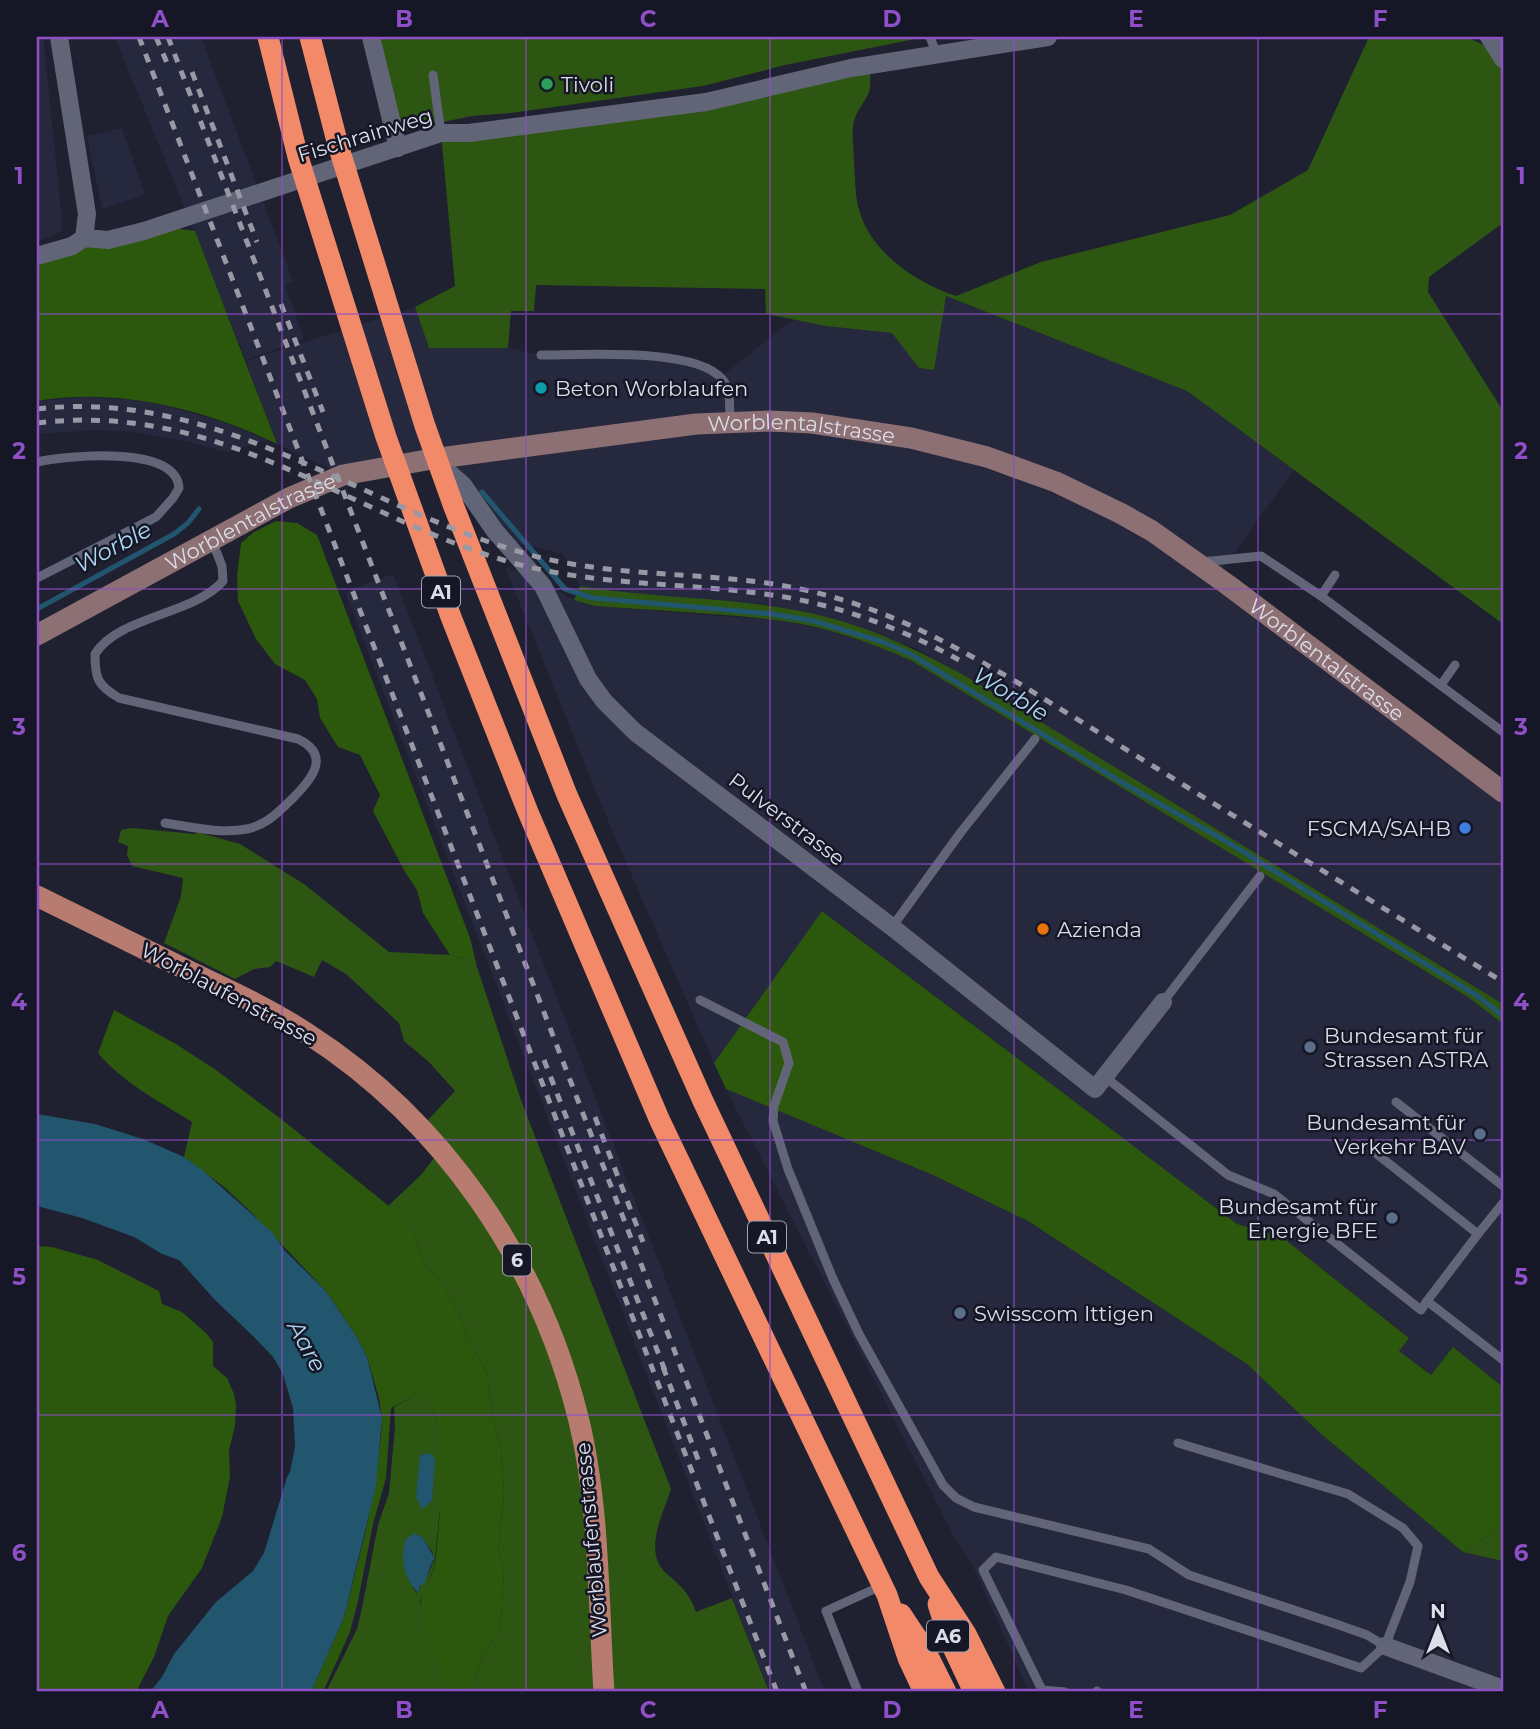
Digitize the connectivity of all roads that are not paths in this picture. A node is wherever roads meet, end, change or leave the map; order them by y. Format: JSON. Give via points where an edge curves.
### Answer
{"nodes":[{"id":1,"x":59,"y":37,"type":"edge"},
{"id":2,"x":268,"y":37,"type":"edge"},
{"id":3,"x":310,"y":37,"type":"edge"},
{"id":4,"x":371,"y":37,"type":"edge"},
{"id":5,"x":930,"y":37,"type":"edge"},
{"id":6,"x":1048,"y":37,"type":"edge"},
{"id":7,"x":1489,"y":37,"type":"edge"},
{"id":8,"x":937,"y":55,"type":"junction"},
{"id":9,"x":1503,"y":59,"type":"edge"},
{"id":10,"x":433,"y":75,"type":"dead end"},
{"id":11,"x":441,"y":133,"type":"junction"},
{"id":12,"x":389,"y":150,"type":"junction"},
{"id":13,"x":84,"y":238,"type":"junction"},
{"id":14,"x":37,"y":256,"type":"edge"},
{"id":15,"x":541,"y":355,"type":"dead end"},
{"id":16,"x":730,"y":421,"type":"junction"},
{"id":17,"x":432,"y":458,"type":"junction"},
{"id":18,"x":37,"y":462,"type":"edge"},
{"id":19,"x":212,"y":541,"type":"junction"},
{"id":20,"x":1198,"y":563,"type":"junction"},
{"id":21,"x":1335,"y":575,"type":"dead end"},
{"id":22,"x":37,"y":578,"type":"edge"},
{"id":23,"x":1321,"y":596,"type":"junction"},
{"id":24,"x":37,"y":635,"type":"edge"},
{"id":25,"x":1455,"y":665,"type":"dead end"},
{"id":26,"x":1441,"y":685,"type":"junction"},
{"id":27,"x":1503,"y":732,"type":"edge"},
{"id":28,"x":1035,"y":739,"type":"dead end"},
{"id":29,"x":1503,"y":792,"type":"edge"},
{"id":30,"x":165,"y":823,"type":"dead end"},
{"id":31,"x":1260,"y":876,"type":"dead end"},
{"id":32,"x":37,"y":896,"type":"edge"},
{"id":33,"x":892,"y":927,"type":"junction"},
{"id":34,"x":700,"y":1000,"type":"dead end"},
{"id":35,"x":1163,"y":1002,"type":"joint"},
{"id":36,"x":1104,"y":1076,"type":"junction"},
{"id":37,"x":1396,"y":1102,"type":"dead end"},
{"id":38,"x":1373,"y":1151,"type":"dead end"},
{"id":39,"x":1503,"y":1186,"type":"edge"},
{"id":40,"x":1503,"y":1203,"type":"edge"},
{"id":41,"x":1478,"y":1234,"type":"junction"},
{"id":42,"x":1427,"y":1301,"type":"junction"},
{"id":43,"x":1503,"y":1360,"type":"edge"},
{"id":44,"x":1178,"y":1443,"type":"dead end"},
{"id":45,"x":929,"y":1577,"type":"junction"},
{"id":46,"x":885,"y":1590,"type":"junction"},
{"id":47,"x":1385,"y":1646,"type":"junction"},
{"id":48,"x":1503,"y":1689,"type":"edge"},
{"id":49,"x":604,"y":1692,"type":"edge"},
{"id":50,"x":858,"y":1692,"type":"edge"},
{"id":51,"x":924,"y":1692,"type":"edge"},
{"id":52,"x":946,"y":1692,"type":"edge"},
{"id":53,"x":974,"y":1692,"type":"edge"},
{"id":54,"x":995,"y":1692,"type":"edge"},
{"id":55,"x":1065,"y":1692,"type":"edge"}],
"edges":[{"from":1,"to":13,"type":"street","via":[[87,214]]},
{"from":2,"to":46,"type":"highway","number":"A1","via":[[298,158],[415,521],[523,800],[665,1134]]},
{"from":3,"to":45,"type":"highway","number":"A1","via":[[338,145],[425,426],[567,795],[703,1101]]},
{"from":4,"to":12,"type":"street"},
{"from":5,"to":8,"type":"lane"},
{"from":6,"to":8,"type":"street","name":"Fischrainweg"},
{"from":7,"to":9,"type":"street"},
{"from":8,"to":11,"type":"street","name":"Fischrainweg","via":[[810,76],[706,102]]},
{"from":10,"to":11,"type":"lane"},
{"from":11,"to":12,"type":"street","name":"Fischrainweg"},
{"from":12,"to":13,"type":"street","name":"Fischrainweg","via":[[117,239]]},
{"from":13,"to":14,"type":"street","name":"Fischrainweg"},
{"from":15,"to":16,"type":"lane","via":[[667,357],[708,368],[727,386]]},
{"from":16,"to":17,"type":"main road","name":"Worblentalstrasse"},
{"from":16,"to":20,"type":"main road","name":"Worblentalstrasse","via":[[864,430],[987,457],[1099,501]]},
{"from":17,"to":19,"type":"main road","name":"Worblentalstrasse","via":[[324,482]]},
{"from":17,"to":33,"type":"street","name":"Pulverstrasse","via":[[463,485],[543,586],[588,679],[620,718]]},
{"from":18,"to":22,"type":"lane","via":[[66,456],[128,458],[164,467],[176,477],[179,488],[156,517]]},
{"from":19,"to":24,"type":"main road","name":"Worblentalstrasse"},
{"from":19,"to":30,"type":"lane","via":[[223,581],[208,594],[111,636],[95,654],[95,671],[102,687],[119,698],[298,739],[312,749],[314,773],[260,825],[221,831]]},
{"from":20,"to":23,"type":"lane","via":[[1261,556]]},
{"from":20,"to":29,"type":"main road","name":"Worblentalstrasse"},
{"from":21,"to":23,"type":"lane"},
{"from":23,"to":26,"type":"lane"},
{"from":25,"to":26,"type":"lane"},
{"from":26,"to":27,"type":"lane"},
{"from":28,"to":33,"type":"lane"},
{"from":31,"to":35,"type":"lane"},
{"from":32,"to":49,"type":"main road","name":"Worblaufenstrasse","number":"6","via":[[237,995],[327,1046],[390,1097],[455,1166],[490,1214],[543,1312],[578,1418],[593,1522]]},
{"from":33,"to":36,"type":"street","name":"Pulverstrasse","via":[[1094,1088]]},
{"from":34,"to":47,"type":"lane","via":[[783,1042],[789,1063],[773,1121],[788,1169],[859,1334],[943,1485],[956,1498],[974,1507],[1149,1549],[1189,1575],[1349,1628]]},
{"from":35,"to":36,"type":"street"},
{"from":36,"to":42,"type":"lane","via":[[1228,1175],[1274,1194],[1420,1310]]},
{"from":37,"to":39,"type":"lane"},
{"from":38,"to":41,"type":"lane"},
{"from":40,"to":41,"type":"lane"},
{"from":41,"to":42,"type":"lane"},
{"from":42,"to":43,"type":"lane"},
{"from":44,"to":47,"type":"lane","via":[[1348,1494],[1403,1528],[1418,1546],[1410,1583]]},
{"from":45,"to":53,"type":"highway","number":"A6","via":[[950,1641]]},
{"from":45,"to":54,"type":"highway","number":"A1","via":[[966,1634]]},
{"from":46,"to":50,"type":"lane","via":[[825,1611]]},
{"from":46,"to":51,"type":"highway","number":"A1"},
{"from":46,"to":52,"type":"highway","number":"A6","via":[[925,1650]]},
{"from":47,"to":48,"type":"street"},
{"from":47,"to":55,"type":"lane","via":[[1361,1668],[1126,1590],[996,1557],[983,1570],[1042,1690]]}]}
